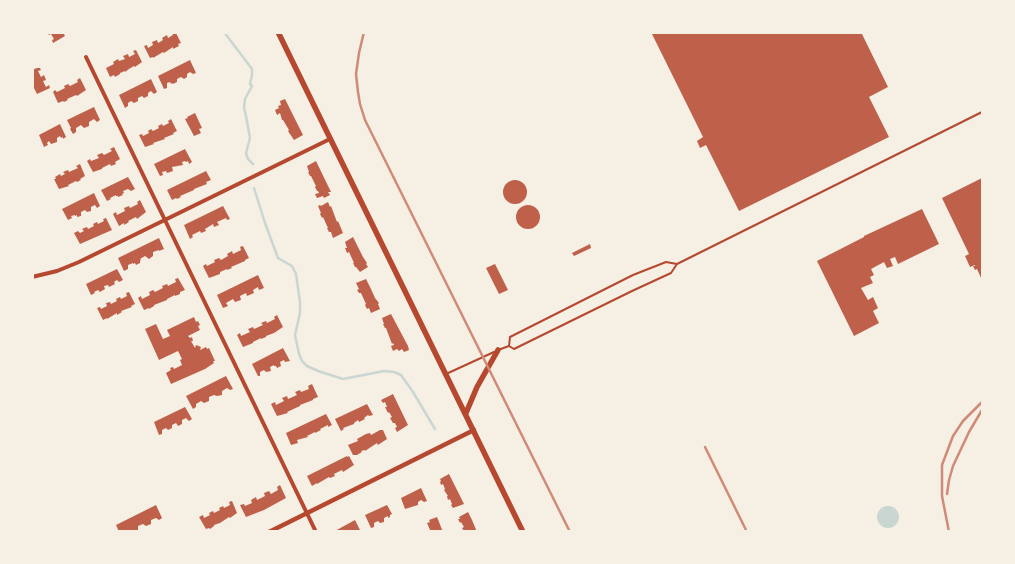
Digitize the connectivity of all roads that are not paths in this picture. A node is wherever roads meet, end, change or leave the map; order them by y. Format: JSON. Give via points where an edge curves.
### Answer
{"nodes":[{"id":1,"x":278,"y":32,"type":"edge"},
{"id":2,"x":86,"y":57,"type":"dead end"},
{"id":3,"x":982,"y":112,"type":"edge"},
{"id":4,"x":330,"y":139,"type":"junction"},
{"id":5,"x":165,"y":220,"type":"junction"},
{"id":6,"x":677,"y":264,"type":"junction"},
{"id":7,"x":32,"y":277,"type":"edge"},
{"id":8,"x":509,"y":346,"type":"junction"},
{"id":9,"x":498,"y":350,"type":"junction"},
{"id":10,"x":446,"y":374,"type":"junction"},
{"id":11,"x":466,"y":413,"type":"junction"},
{"id":12,"x":474,"y":430,"type":"junction"},
{"id":13,"x":307,"y":512,"type":"junction"},
{"id":14,"x":269,"y":532,"type":"edge"},
{"id":15,"x":316,"y":532,"type":"edge"},
{"id":16,"x":523,"y":532,"type":"edge"}],
"edges":[{"from":1,"to":4,"type":"main road"},
{"from":2,"to":5,"type":"street"},
{"from":3,"to":6,"type":"lane"},
{"from":4,"to":5,"type":"street"},
{"from":4,"to":10,"type":"main road"},
{"from":5,"to":7,"type":"street","via":[[67,268]]},
{"from":5,"to":13,"type":"street"},
{"from":6,"to":8,"type":"lane","via":[[671,273],[514,349]]},
{"from":6,"to":8,"type":"lane","via":[[666,262],[632,275],[510,337]]},
{"from":8,"to":9,"type":"lane"},
{"from":9,"to":10,"type":"lane"},
{"from":9,"to":11,"type":"main road"},
{"from":10,"to":11,"type":"main road"},
{"from":11,"to":12,"type":"main road"},
{"from":12,"to":13,"type":"street"},
{"from":12,"to":16,"type":"main road"},
{"from":13,"to":14,"type":"street"},
{"from":13,"to":15,"type":"street"}]}
